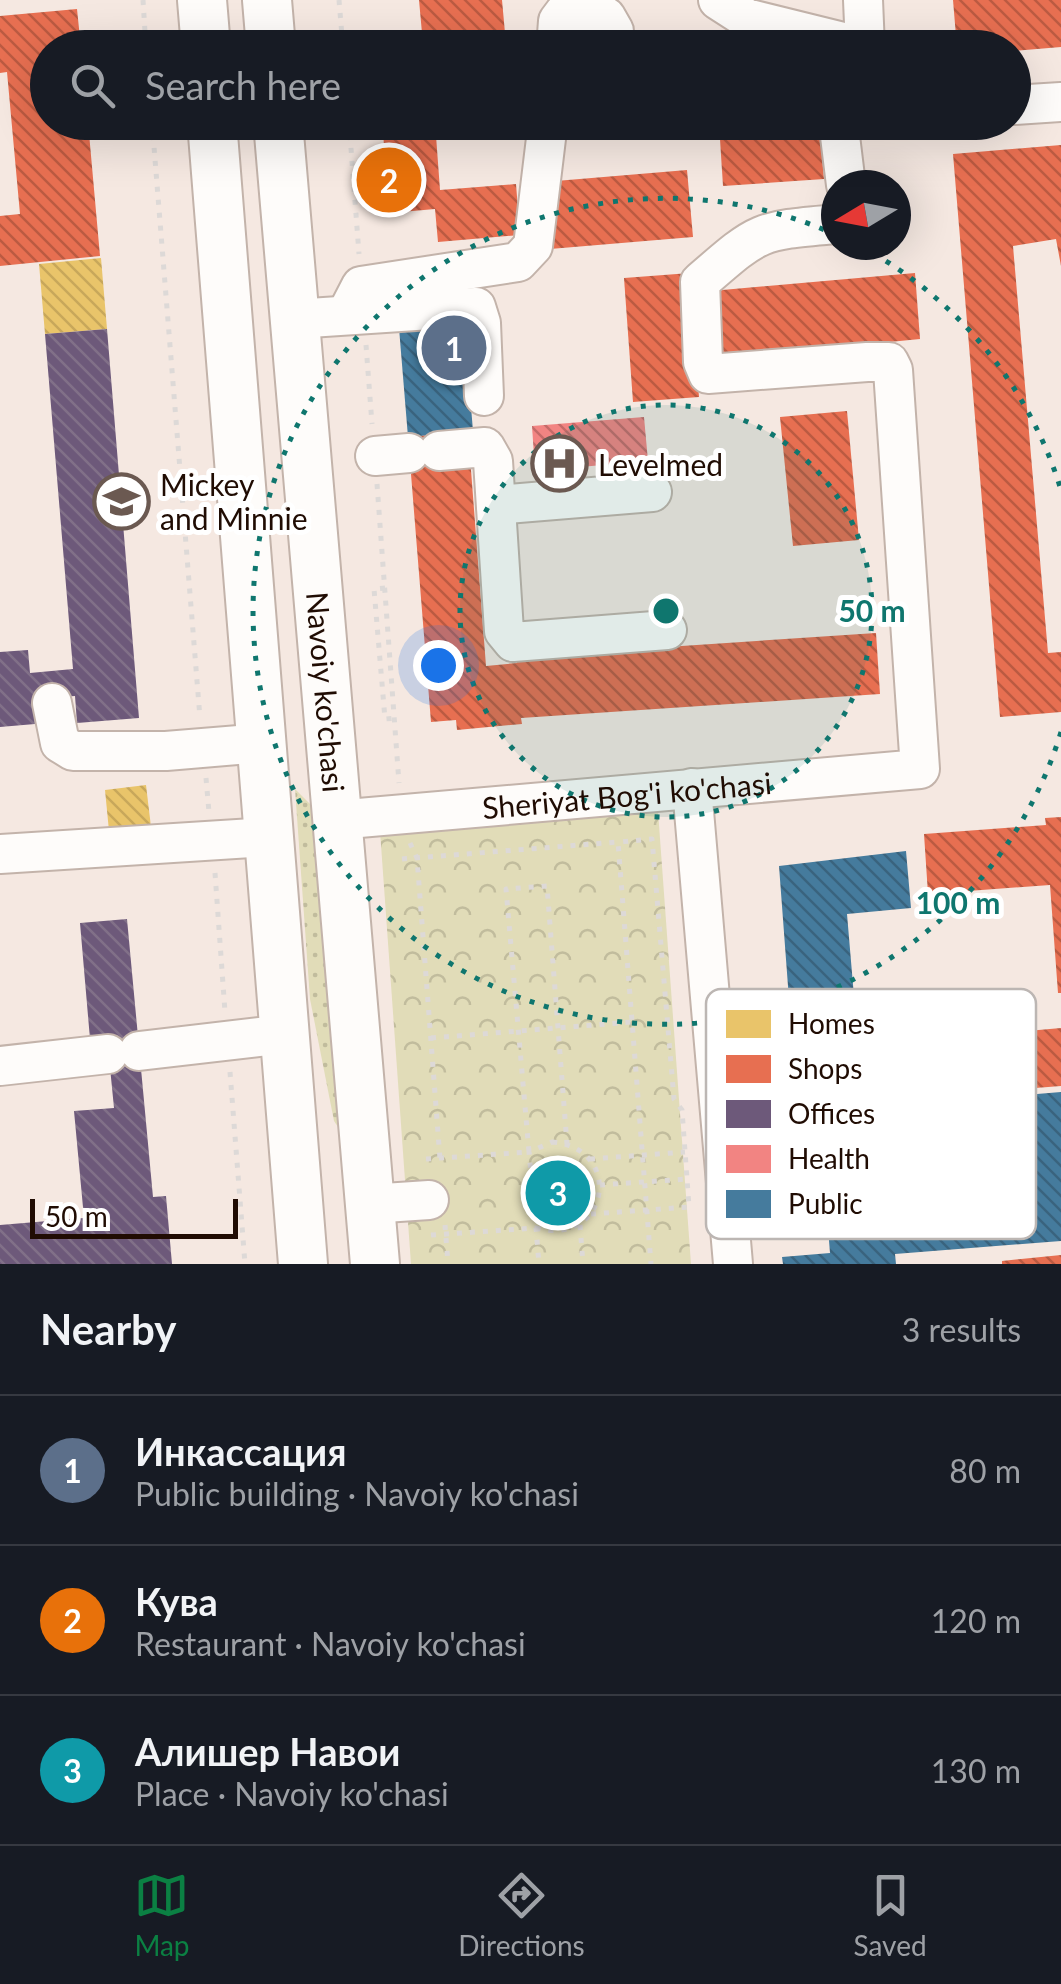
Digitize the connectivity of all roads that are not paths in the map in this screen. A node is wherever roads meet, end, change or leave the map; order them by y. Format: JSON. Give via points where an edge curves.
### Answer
{"nodes":[{"id":1,"x":202,"y":0,"type":"edge"},
{"id":2,"x":267,"y":0,"type":"edge"},
{"id":3,"x":718,"y":0,"type":"edge"},
{"id":4,"x":863,"y":0,"type":"edge"},
{"id":5,"x":204,"y":30,"type":"edge"},
{"id":6,"x":270,"y":30,"type":"edge"},
{"id":7,"x":557,"y":30,"type":"edge"},
{"id":8,"x":614,"y":30,"type":"edge"},
{"id":9,"x":796,"y":30,"type":"edge"},
{"id":10,"x":865,"y":30,"type":"edge"},
{"id":11,"x":1061,"y":102,"type":"edge"},
{"id":12,"x":1031,"y":104,"type":"edge"},
{"id":13,"x":213,"y":140,"type":"edge"},
{"id":14,"x":279,"y":140,"type":"edge"},
{"id":15,"x":546,"y":140,"type":"edge"},
{"id":16,"x":840,"y":140,"type":"edge"},
{"id":17,"x":844,"y":170,"type":"edge"},
{"id":18,"x":821,"y":225,"type":"edge"},
{"id":19,"x":346,"y":316,"type":"junction"},
{"id":20,"x":294,"y":318,"type":"junction"},
{"id":21,"x":484,"y":396,"type":"dead end"},
{"id":22,"x":408,"y":453,"type":"dead end"},
{"id":23,"x":652,"y":492,"type":"dead end"},
{"id":24,"x":496,"y":505,"type":"junction"},
{"id":25,"x":667,"y":630,"type":"dead end"},
{"id":26,"x":52,"y":703,"type":"dead end"},
{"id":27,"x":330,"y":744,"type":"junction"},
{"id":28,"x":262,"y":747,"type":"junction"},
{"id":29,"x":692,"y":788,"type":"junction"},
{"id":30,"x":336,"y":820,"type":"junction"},
{"id":31,"x":269,"y":838,"type":"junction"},
{"id":32,"x":0,"y":854,"type":"edge"},
{"id":33,"x":710,"y":989,"type":"edge"},
{"id":34,"x":285,"y":1034,"type":"junction"},
{"id":35,"x":0,"y":1066,"type":"edge"},
{"id":36,"x":369,"y":1204,"type":"junction"},
{"id":37,"x":438,"y":1212,"type":"road end"},
{"id":38,"x":732,"y":1239,"type":"edge"},
{"id":39,"x":303,"y":1264,"type":"edge"},
{"id":40,"x":375,"y":1264,"type":"edge"},
{"id":41,"x":734,"y":1264,"type":"edge"}],
"edges":[{"from":1,"to":5,"type":"main road"},
{"from":2,"to":6,"type":"main road"},
{"from":3,"to":9,"type":"street","via":[[746,18]]},
{"from":4,"to":10,"type":"street"},
{"from":7,"to":8,"type":"street","via":[[564,13],[606,17]]},
{"from":11,"to":12,"type":"street"},
{"from":13,"to":28,"type":"main road"},
{"from":14,"to":20,"type":"main road","name":"Navoiy ko'chasi"},
{"from":15,"to":19,"type":"street","via":[[533,246],[518,262],[361,286]]},
{"from":16,"to":17,"type":"street"},
{"from":18,"to":29,"type":"street","name":"Sheriyat Bog'i ko'chasi","via":[[752,236],[700,282],[703,362],[708,374],[866,362],[889,362],[894,370],[920,769]]},
{"from":19,"to":20,"type":"street"},
{"from":19,"to":21,"type":"street","via":[[476,307]]},
{"from":20,"to":27,"type":"main road","name":"Navoiy ko'chasi"},
{"from":22,"to":24,"type":"street","via":[[484,447]]},
{"from":23,"to":24,"type":"street"},
{"from":24,"to":25,"type":"street","via":[[504,630],[512,642]]},
{"from":26,"to":28,"type":"street","via":[[60,743],[73,751]]},
{"from":27,"to":28,"type":"main road","via":[[326,760],[313,767],[274,770]]},
{"from":27,"to":30,"type":"main road","name":"Navoiy ko'chasi"},
{"from":28,"to":31,"type":"main road"},
{"from":29,"to":30,"type":"street","name":"Sheriyat Bog'i ko'chasi"},
{"from":29,"to":33,"type":"street"},
{"from":30,"to":36,"type":"main road","name":"Navoiy ko'chasi"},
{"from":31,"to":32,"type":"street"},
{"from":31,"to":34,"type":"main road"},
{"from":34,"to":35,"type":"street"},
{"from":34,"to":39,"type":"main road"},
{"from":36,"to":37,"type":"street"},
{"from":36,"to":40,"type":"main road","name":"Navoiy ko'chasi"},
{"from":38,"to":41,"type":"street"}]}
